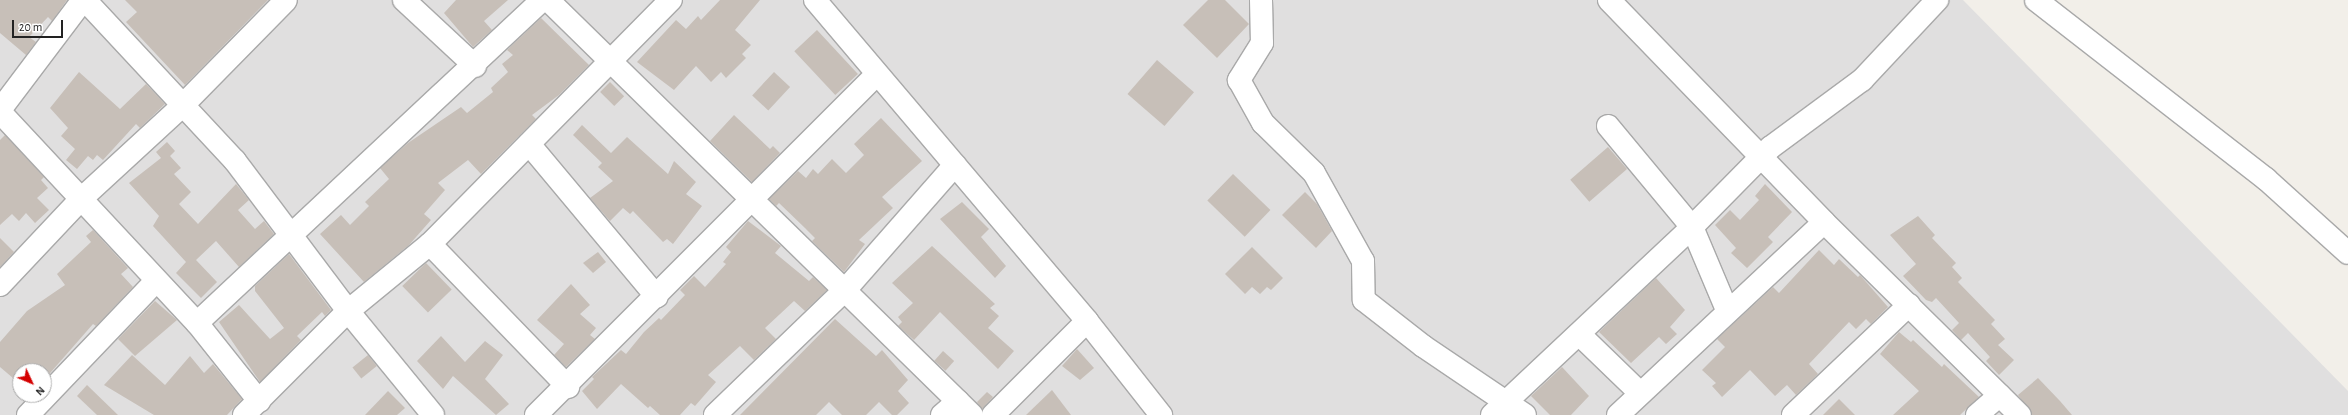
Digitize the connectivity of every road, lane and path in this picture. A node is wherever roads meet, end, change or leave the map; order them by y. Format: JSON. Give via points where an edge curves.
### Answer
{"nodes":[{"id":1,"x":84,"y":0,"type":"edge"},
{"id":2,"x":286,"y":0,"type":"edge"},
{"id":3,"x":404,"y":0,"type":"edge"},
{"id":4,"x":542,"y":0,"type":"edge"},
{"id":5,"x":548,"y":0,"type":"edge"},
{"id":6,"x":671,"y":0,"type":"edge"},
{"id":7,"x":815,"y":0,"type":"edge"},
{"id":8,"x":1262,"y":0,"type":"edge"},
{"id":9,"x":1609,"y":0,"type":"edge"},
{"id":10,"x":1937,"y":0,"type":"edge"},
{"id":11,"x":2036,"y":0,"type":"edge"},
{"id":12,"x":610,"y":63,"type":"junction"},
{"id":13,"x":475,"y":66,"type":"junction"},
{"id":14,"x":877,"y":74,"type":"junction"},
{"id":15,"x":182,"y":106,"type":"junction"},
{"id":16,"x":0,"y":111,"type":"edge"},
{"id":17,"x":1608,"y":126,"type":"dead end"},
{"id":18,"x":529,"y":144,"type":"junction"},
{"id":19,"x":1761,"y":158,"type":"junction"},
{"id":20,"x":955,"y":165,"type":"junction"},
{"id":21,"x":81,"y":199,"type":"junction"},
{"id":22,"x":754,"y":200,"type":"junction"},
{"id":23,"x":1824,"y":222,"type":"junction"},
{"id":24,"x":1692,"y":227,"type":"junction"},
{"id":25,"x":290,"y":232,"type":"junction"},
{"id":26,"x":430,"y":244,"type":"junction"},
{"id":27,"x":2348,"y":253,"type":"edge"},
{"id":28,"x":155,"y":282,"type":"junction"},
{"id":29,"x":0,"y":285,"type":"edge"},
{"id":30,"x":846,"y":289,"type":"junction"},
{"id":31,"x":658,"y":297,"type":"junction"},
{"id":32,"x":1909,"y":304,"type":"junction"},
{"id":33,"x":1727,"y":310,"type":"junction"},
{"id":34,"x":348,"y":312,"type":"junction"},
{"id":35,"x":1087,"y":321,"type":"junction"},
{"id":36,"x":197,"y":323,"type":"junction"},
{"id":37,"x":1579,"y":334,"type":"junction"},
{"id":38,"x":568,"y":387,"type":"junction"},
{"id":39,"x":1640,"y":393,"type":"junction"},
{"id":40,"x":2000,"y":395,"type":"junction"},
{"id":41,"x":252,"y":408,"type":"edge"},
{"id":42,"x":957,"y":410,"type":"edge"},
{"id":43,"x":1508,"y":410,"type":"edge"},
{"id":44,"x":28,"y":415,"type":"edge"},
{"id":45,"x":433,"y":415,"type":"edge"},
{"id":46,"x":536,"y":415,"type":"edge"},
{"id":47,"x":715,"y":415,"type":"edge"},
{"id":48,"x":993,"y":415,"type":"edge"},
{"id":49,"x":1161,"y":415,"type":"edge"},
{"id":50,"x":1618,"y":415,"type":"edge"},
{"id":51,"x":1793,"y":415,"type":"edge"},
{"id":52,"x":1978,"y":415,"type":"edge"},
{"id":53,"x":2020,"y":415,"type":"edge"}],
"edges":[{"from":1,"to":15,"type":"street"},
{"from":1,"to":16,"type":"street"},
{"from":2,"to":15,"type":"street"},
{"from":3,"to":13,"type":"street"},
{"from":4,"to":13,"type":"street"},
{"from":5,"to":12,"type":"street"},
{"from":6,"to":12,"type":"street"},
{"from":7,"to":14,"type":"street"},
{"from":8,"to":43,"type":"street","via":[[1262,43],[1239,80],[1263,123],[1314,173],[1363,261],[1364,300]]},
{"from":9,"to":19,"type":"street"},
{"from":10,"to":19,"type":"street","via":[[1862,80],[1794,127]]},
{"from":11,"to":27,"type":"street","via":[[2266,179]]},
{"from":12,"to":18,"type":"street"},
{"from":12,"to":22,"type":"street"},
{"from":13,"to":25,"type":"street"},
{"from":14,"to":20,"type":"street"},
{"from":14,"to":22,"type":"street"},
{"from":15,"to":21,"type":"street"},
{"from":15,"to":25,"type":"street","via":[[236,161]]},
{"from":16,"to":21,"type":"street"},
{"from":17,"to":24,"type":"street"},
{"from":18,"to":26,"type":"street"},
{"from":18,"to":31,"type":"street"},
{"from":19,"to":23,"type":"street"},
{"from":19,"to":24,"type":"street"},
{"from":20,"to":30,"type":"street"},
{"from":20,"to":35,"type":"street"},
{"from":21,"to":28,"type":"street"},
{"from":21,"to":29,"type":"street"},
{"from":22,"to":30,"type":"street"},
{"from":22,"to":31,"type":"street"},
{"from":23,"to":32,"type":"street"},
{"from":23,"to":33,"type":"street"},
{"from":24,"to":33,"type":"street"},
{"from":24,"to":37,"type":"street"},
{"from":25,"to":34,"type":"street"},
{"from":25,"to":36,"type":"street"},
{"from":26,"to":34,"type":"street"},
{"from":26,"to":38,"type":"street"},
{"from":28,"to":36,"type":"street"},
{"from":28,"to":44,"type":"street"},
{"from":30,"to":42,"type":"street"},
{"from":30,"to":47,"type":"street"},
{"from":31,"to":38,"type":"street"},
{"from":32,"to":40,"type":"street"},
{"from":32,"to":51,"type":"street"},
{"from":33,"to":39,"type":"street"},
{"from":34,"to":41,"type":"street"},
{"from":34,"to":45,"type":"street"},
{"from":35,"to":48,"type":"street"},
{"from":35,"to":49,"type":"street"},
{"from":36,"to":41,"type":"street"},
{"from":37,"to":39,"type":"street"},
{"from":37,"to":43,"type":"street"},
{"from":38,"to":46,"type":"street"},
{"from":39,"to":50,"type":"street"},
{"from":40,"to":52,"type":"street"},
{"from":40,"to":53,"type":"street"}]}
